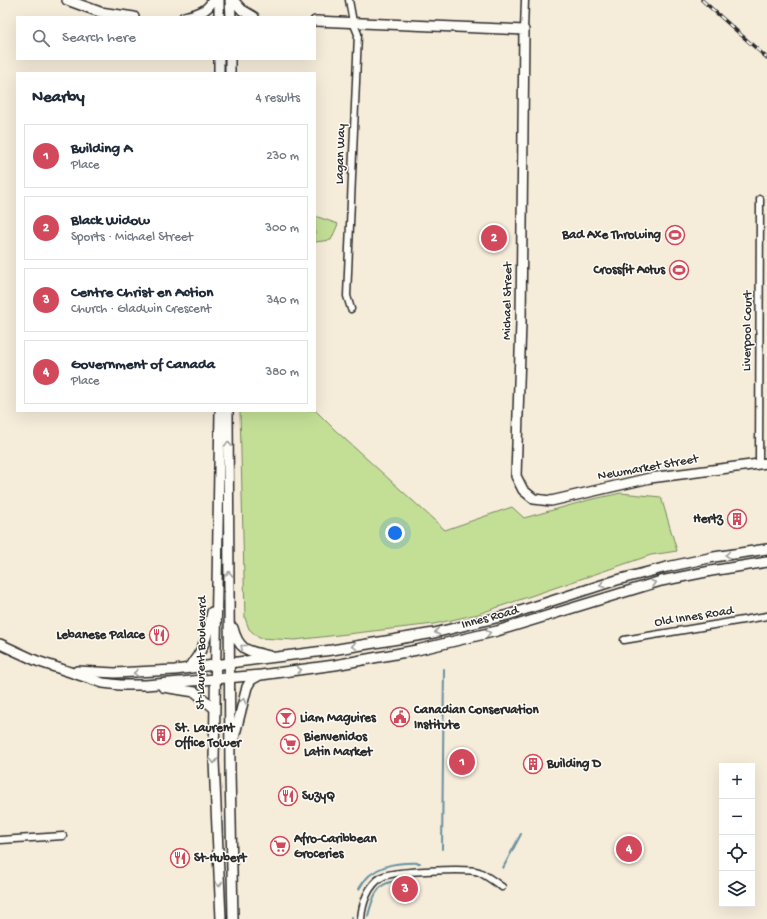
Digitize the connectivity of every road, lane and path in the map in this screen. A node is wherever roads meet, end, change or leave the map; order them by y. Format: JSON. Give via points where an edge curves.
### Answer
{"nodes":[{"id":1,"x":67,"y":0,"type":"edge"},
{"id":2,"x":213,"y":0,"type":"edge"},
{"id":3,"x":219,"y":0,"type":"edge"},
{"id":4,"x":230,"y":0,"type":"edge"},
{"id":5,"x":233,"y":0,"type":"edge"},
{"id":6,"x":350,"y":0,"type":"edge"},
{"id":7,"x":525,"y":0,"type":"edge"},
{"id":8,"x":127,"y":16,"type":"edge"},
{"id":9,"x":188,"y":16,"type":"edge"},
{"id":10,"x":219,"y":16,"type":"edge"},
{"id":11,"x":230,"y":16,"type":"edge"},
{"id":12,"x":252,"y":16,"type":"edge"},
{"id":13,"x":316,"y":21,"type":"edge"},
{"id":14,"x":353,"y":22,"type":"junction"},
{"id":15,"x":524,"y":30,"type":"junction"},
{"id":16,"x":219,"y":60,"type":"edge"},
{"id":17,"x":230,"y":60,"type":"edge"},
{"id":18,"x":219,"y":72,"type":"edge"},
{"id":19,"x":230,"y":72,"type":"edge"},
{"id":20,"x":760,"y":199,"type":"dead end"},
{"id":21,"x":352,"y":309,"type":"dead end"},
{"id":22,"x":220,"y":412,"type":"edge"},
{"id":23,"x":228,"y":412,"type":"edge"},
{"id":24,"x":763,"y":463,"type":"edge"},
{"id":25,"x":534,"y":499,"type":"joint"},
{"id":26,"x":767,"y":549,"type":"edge"},
{"id":27,"x":767,"y":562,"type":"edge"},
{"id":28,"x":216,"y":584,"type":"junction"},
{"id":29,"x":229,"y":613,"type":"junction"},
{"id":30,"x":767,"y":616,"type":"edge"},
{"id":31,"x":624,"y":640,"type":"dead end"},
{"id":32,"x":0,"y":644,"type":"edge"},
{"id":33,"x":279,"y":658,"type":"junction"},
{"id":34,"x":230,"y":662,"type":"junction"},
{"id":35,"x":216,"y":664,"type":"junction"},
{"id":36,"x":188,"y":668,"type":"junction"},
{"id":37,"x":69,"y":671,"type":"junction"},
{"id":38,"x":261,"y":674,"type":"junction"},
{"id":39,"x":230,"y":676,"type":"junction"},
{"id":40,"x":216,"y":678,"type":"junction"},
{"id":41,"x":146,"y":685,"type":"junction"},
{"id":42,"x":214,"y":708,"type":"junction"},
{"id":43,"x":230,"y":753,"type":"junction"},
{"id":44,"x":63,"y":836,"type":"dead end"},
{"id":45,"x":0,"y":840,"type":"edge"},
{"id":46,"x":502,"y":887,"type":"dead end"},
{"id":47,"x":221,"y":919,"type":"edge"},
{"id":48,"x":234,"y":919,"type":"edge"},
{"id":49,"x":361,"y":919,"type":"edge"}],
"edges":[{"from":1,"to":8,"type":"main road","via":[[100,12]]},
{"from":2,"to":9,"type":"main road","via":[[209,8]]},
{"from":3,"to":10,"type":"main road"},
{"from":4,"to":11,"type":"main road"},
{"from":5,"to":12,"type":"main road"},
{"from":6,"to":14,"type":"street","name":"Lagan Way"},
{"from":7,"to":15,"type":"street","name":"Michael Street"},
{"from":13,"to":14,"type":"main road"},
{"from":14,"to":15,"type":"main road"},
{"from":14,"to":21,"type":"street","name":"Lagan Way","via":[[358,34],[347,296]]},
{"from":15,"to":25,"type":"main road","name":"Michael Street","via":[[516,476],[523,490]]},
{"from":16,"to":18,"type":"main road"},
{"from":17,"to":19,"type":"main road"},
{"from":20,"to":24,"type":"street","name":"Liverpool Court"},
{"from":22,"to":28,"type":"main road","name":"St-Laurent Boulevard"},
{"from":29,"to":23,"type":"main road","name":"St-Laurent Boulevard","one_way":true},
{"from":24,"to":25,"type":"main road","name":"Newmarket Street","via":[[650,478],[551,501]]},
{"from":26,"to":33,"type":"main road","name":"Innes Road","one_way":true,"via":[[666,567],[448,630]]},
{"from":38,"to":27,"type":"main road","name":"Innes Road","one_way":true,"via":[[335,666],[425,648],[497,631],[661,581]]},
{"from":28,"to":35,"type":"main road","name":"St-Laurent Boulevard"},
{"from":28,"to":36,"type":"main road","via":[[209,630],[200,655]]},
{"from":33,"to":29,"type":"main road","one_way":true,"via":[[242,647],[236,639]]},
{"from":29,"to":34,"type":"main road","name":"St-Laurent Boulevard"},
{"from":30,"to":31,"type":"street","name":"Old Innes Road"},
{"from":32,"to":37,"type":"main road","via":[[37,661]]},
{"from":33,"to":34,"type":"main road","name":"Innes Road"},
{"from":34,"to":35,"type":"main road","name":"Innes Road"},
{"from":34,"to":39,"type":"main road","name":"St-Laurent Boulevard"},
{"from":35,"to":36,"type":"main road","name":"Innes Road"},
{"from":35,"to":40,"type":"main road","name":"St-Laurent Boulevard"},
{"from":36,"to":37,"type":"main road","name":"Innes Road","one_way":true,"via":[[136,673]]},
{"from":37,"to":41,"type":"main road","via":[[103,683]]},
{"from":38,"to":39,"type":"main road","name":"Innes Road"},
{"from":43,"to":38,"type":"main road","one_way":true,"via":[[249,683]]},
{"from":39,"to":40,"type":"main road","name":"Innes Road"},
{"from":39,"to":43,"type":"main road","name":"St-Laurent Boulevard"},
{"from":40,"to":41,"type":"main road","name":"Innes Road"},
{"from":40,"to":42,"type":"main road","name":"St-Laurent Boulevard"},
{"from":41,"to":42,"type":"main road","via":[[196,692]]},
{"from":42,"to":47,"type":"main road","name":"St-Laurent Boulevard","one_way":true,"via":[[214,774]]},
{"from":43,"to":48,"type":"main road","name":"St-Laurent Boulevard"},
{"from":44,"to":45,"type":"street"},
{"from":46,"to":49,"type":"street","via":[[478,872],[398,872],[382,877],[370,889]]}]}
